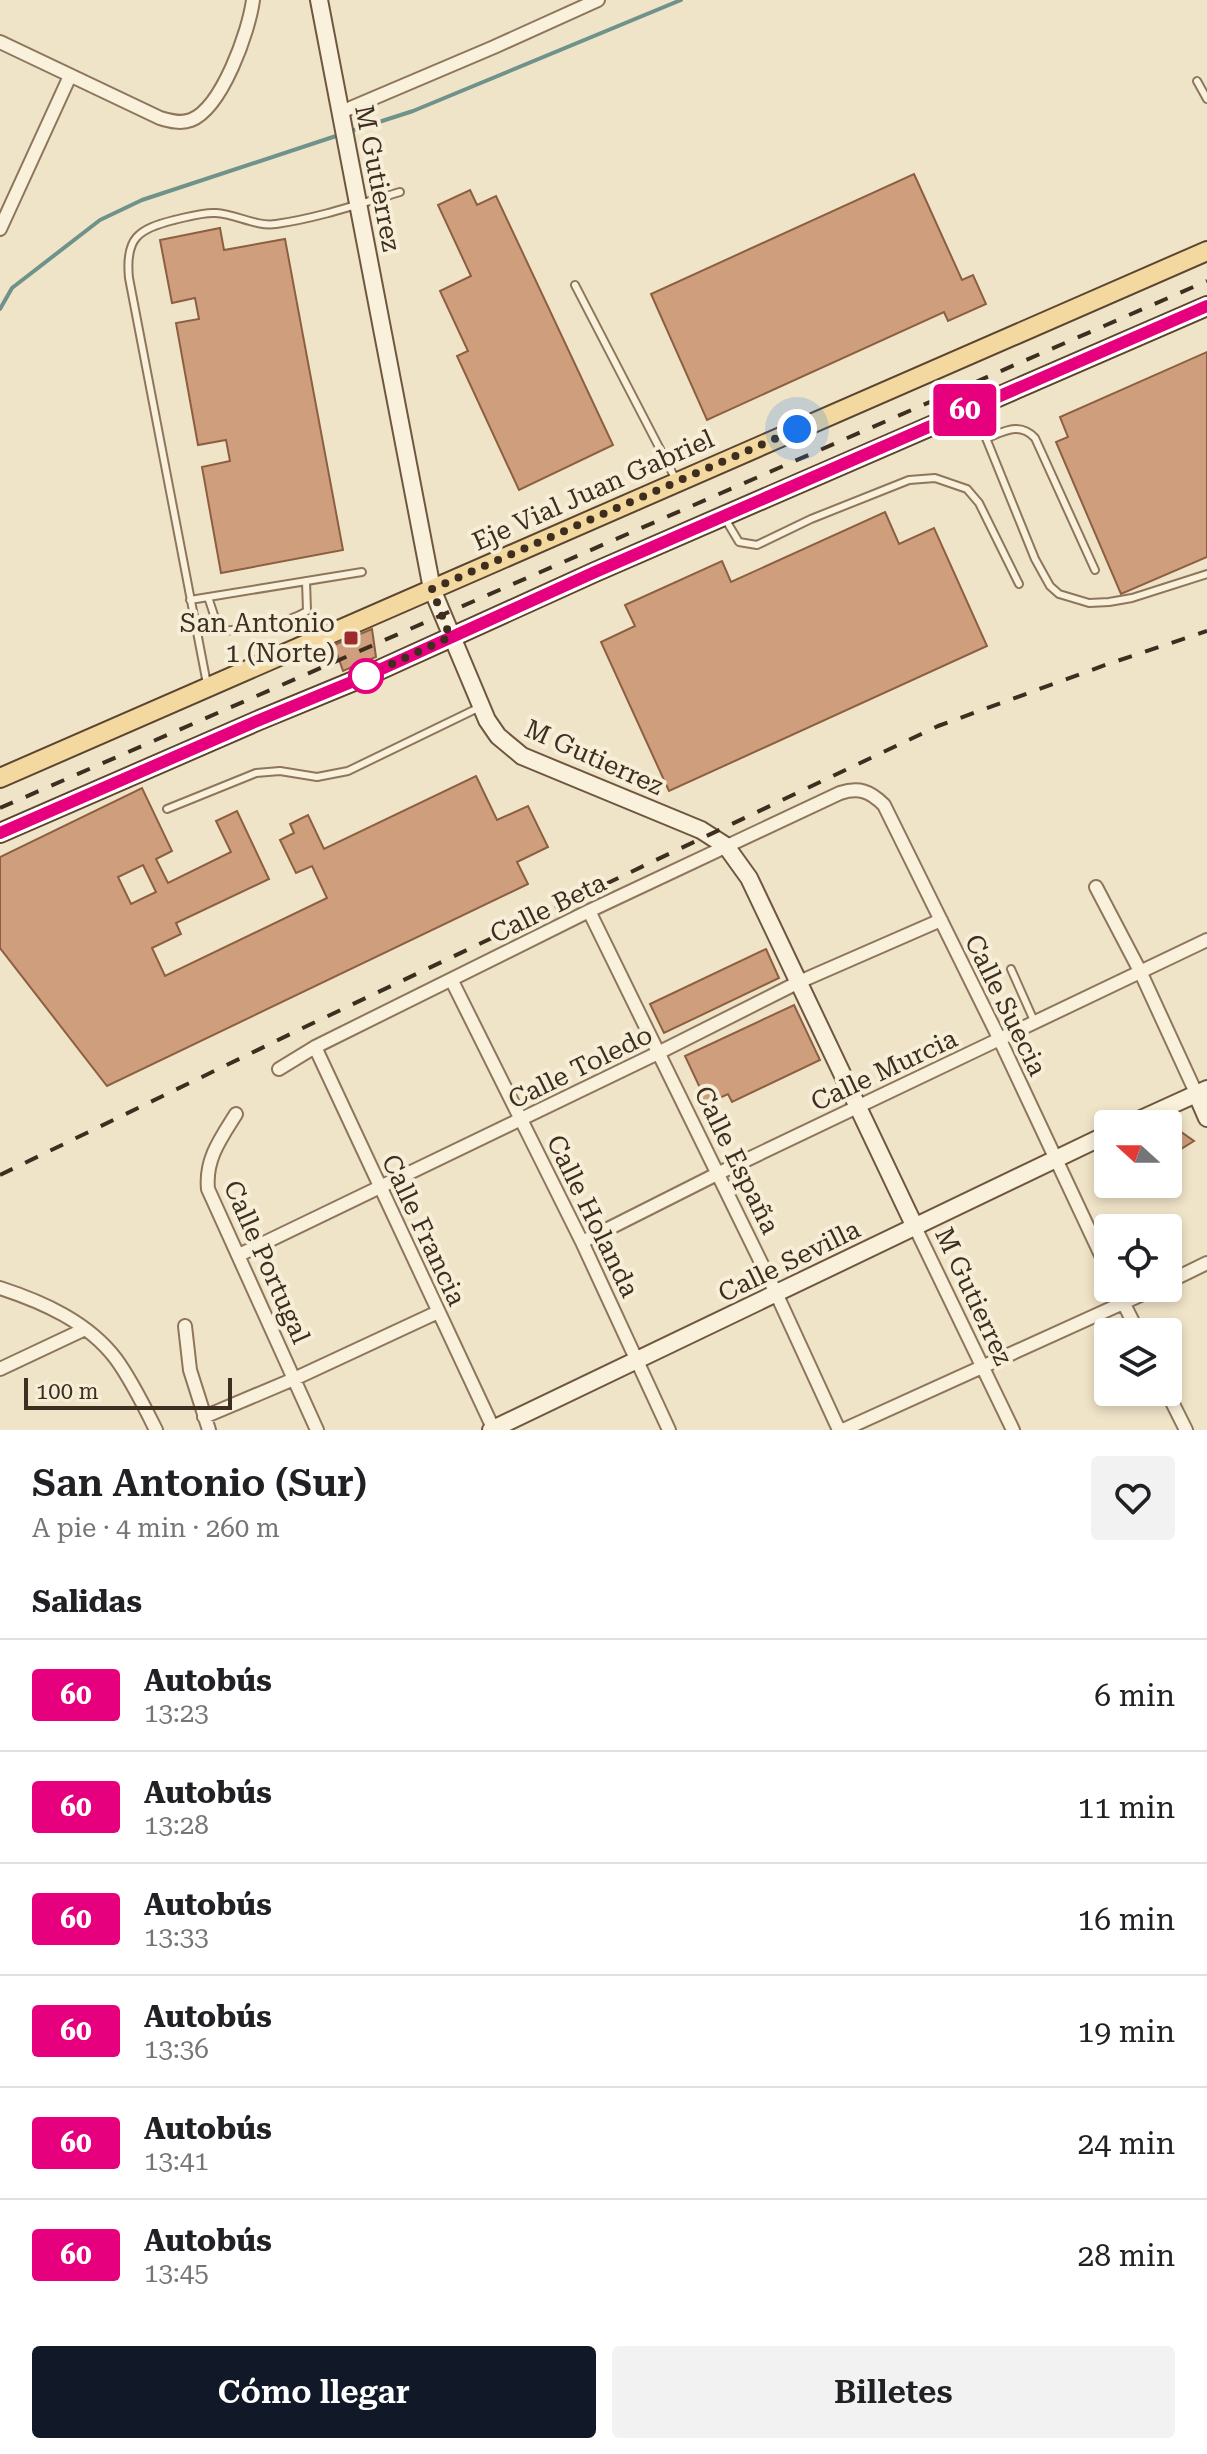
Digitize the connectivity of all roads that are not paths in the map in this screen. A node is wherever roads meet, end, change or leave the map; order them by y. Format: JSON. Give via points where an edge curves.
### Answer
{"nodes":[{"id":1,"x":253,"y":0,"type":"edge"},
{"id":2,"x":319,"y":0,"type":"edge"},
{"id":3,"x":598,"y":0,"type":"edge"},
{"id":4,"x":0,"y":42,"type":"edge"},
{"id":5,"x":70,"y":76,"type":"junction"},
{"id":6,"x":1197,"y":81,"type":"dead end"},
{"id":7,"x":1207,"y":99,"type":"edge"},
{"id":8,"x":341,"y":115,"type":"junction"},
{"id":9,"x":400,"y":192,"type":"dead end"},
{"id":10,"x":358,"y":204,"type":"junction"},
{"id":11,"x":0,"y":229,"type":"edge"},
{"id":12,"x":1207,"y":251,"type":"edge"},
{"id":13,"x":575,"y":285,"type":"dead end"},
{"id":14,"x":1207,"y":306,"type":"edge"},
{"id":15,"x":973,"y":406,"type":"junction"},
{"id":16,"x":987,"y":438,"type":"junction"},
{"id":17,"x":677,"y":482,"type":"junction"},
{"id":18,"x":724,"y":517,"type":"junction"},
{"id":19,"x":1095,"y":570,"type":"dead end"},
{"id":20,"x":362,"y":572,"type":"dead end"},
{"id":21,"x":1207,"y":574,"type":"edge"},
{"id":22,"x":306,"y":581,"type":"junction"},
{"id":23,"x":1019,"y":584,"type":"dead end"},
{"id":24,"x":432,"y":589,"type":"junction"},
{"id":25,"x":208,"y":597,"type":"junction"},
{"id":26,"x":190,"y":600,"type":"junction"},
{"id":27,"x":450,"y":637,"type":"junction"},
{"id":28,"x":207,"y":687,"type":"junction"},
{"id":29,"x":481,"y":706,"type":"junction"},
{"id":30,"x":0,"y":778,"type":"edge"},
{"id":31,"x":840,"y":793,"type":"joint"},
{"id":32,"x":167,"y":809,"type":"dead end"},
{"id":33,"x":0,"y":833,"type":"edge"},
{"id":34,"x":726,"y":846,"type":"junction"},
{"id":35,"x":1096,"y":887,"type":"dead end"},
{"id":36,"x":589,"y":911,"type":"junction"},
{"id":37,"x":941,"y":920,"type":"junction"},
{"id":38,"x":1207,"y":940,"type":"edge"},
{"id":39,"x":1011,"y":969,"type":"dead end"},
{"id":40,"x":1140,"y":971,"type":"junction"},
{"id":41,"x":452,"y":981,"type":"junction"},
{"id":42,"x":799,"y":982,"type":"junction"},
{"id":43,"x":1035,"y":1023,"type":"junction"},
{"id":44,"x":1000,"y":1040,"type":"junction"},
{"id":45,"x":315,"y":1047,"type":"junction"},
{"id":46,"x":660,"y":1052,"type":"junction"},
{"id":47,"x":279,"y":1069,"type":"dead end"},
{"id":48,"x":1202,"y":1092,"type":"edge"},
{"id":49,"x":857,"y":1107,"type":"junction"},
{"id":50,"x":1162,"y":1110,"type":"edge"},
{"id":51,"x":236,"y":1114,"type":"dead end"},
{"id":52,"x":1207,"y":1118,"type":"edge"},
{"id":53,"x":521,"y":1120,"type":"junction"},
{"id":54,"x":1094,"y":1140,"type":"edge"},
{"id":55,"x":1055,"y":1158,"type":"junction"},
{"id":56,"x":719,"y":1173,"type":"junction"},
{"id":57,"x":380,"y":1186,"type":"junction"},
{"id":58,"x":915,"y":1227,"type":"junction"},
{"id":59,"x":1094,"y":1240,"type":"edge"},
{"id":60,"x":582,"y":1242,"type":"junction"},
{"id":61,"x":239,"y":1255,"type":"junction"},
{"id":62,"x":1207,"y":1263,"type":"edge"},
{"id":63,"x":1182,"y":1275,"type":"edge"},
{"id":64,"x":0,"y":1288,"type":"edge"},
{"id":65,"x":776,"y":1293,"type":"junction"},
{"id":66,"x":1128,"y":1302,"type":"edge"},
{"id":67,"x":1124,"y":1304,"type":"junction"},
{"id":68,"x":438,"y":1312,"type":"junction"},
{"id":69,"x":1131,"y":1318,"type":"edge"},
{"id":70,"x":185,"y":1326,"type":"dead end"},
{"id":71,"x":85,"y":1329,"type":"junction"},
{"id":72,"x":639,"y":1360,"type":"junction"},
{"id":73,"x":980,"y":1366,"type":"junction"},
{"id":74,"x":0,"y":1369,"type":"edge"},
{"id":75,"x":294,"y":1379,"type":"junction"},
{"id":76,"x":1174,"y":1406,"type":"edge"},
{"id":77,"x":204,"y":1417,"type":"junction"},
{"id":78,"x":493,"y":1429,"type":"edge"},
{"id":79,"x":156,"y":1430,"type":"edge"},
{"id":80,"x":209,"y":1430,"type":"edge"},
{"id":81,"x":317,"y":1430,"type":"edge"},
{"id":82,"x":669,"y":1430,"type":"edge"},
{"id":83,"x":841,"y":1430,"type":"edge"},
{"id":84,"x":1013,"y":1430,"type":"edge"},
{"id":85,"x":1186,"y":1430,"type":"edge"}],
"edges":[{"from":1,"to":5,"type":"street","via":[[242,44],[212,101],[194,120],[172,122]]},
{"from":2,"to":8,"type":"street","name":"M Gutierrez"},
{"from":3,"to":8,"type":"street"},
{"from":4,"to":5,"type":"street"},
{"from":5,"to":11,"type":"street"},
{"from":6,"to":7,"type":"lane"},
{"from":8,"to":10,"type":"street","name":"M Gutierrez"},
{"from":9,"to":10,"type":"lane"},
{"from":10,"to":24,"type":"street","name":"M Gutierrez"},
{"from":10,"to":26,"type":"lane","via":[[271,225],[227,214],[196,215],[150,226],[131,244],[129,278]]},
{"from":12,"to":17,"type":"main road","name":"Eje Vial Juan Gabriel"},
{"from":13,"to":17,"type":"lane"},
{"from":14,"to":15,"type":"main road"},
{"from":15,"to":16,"type":"lane"},
{"from":15,"to":18,"type":"main road"},
{"from":16,"to":19,"type":"lane","via":[[1020,428],[1035,438]]},
{"from":16,"to":21,"type":"lane","via":[[1035,559],[1059,594],[1089,603],[1109,602]]},
{"from":17,"to":24,"type":"main road","name":"Eje Vial Juan Gabriel"},
{"from":18,"to":23,"type":"lane","via":[[739,542],[757,545],[909,480],[935,478],[967,489],[979,503]]},
{"from":18,"to":27,"type":"main road"},
{"from":20,"to":22,"type":"lane"},
{"from":22,"to":25,"type":"lane"},
{"from":22,"to":25,"type":"lane","via":[[307,611],[250,628],[223,631]]},
{"from":24,"to":27,"type":"street","name":"M Gutierrez"},
{"from":24,"to":28,"type":"main road","name":"Eje Vial Juan Gabriel"},
{"from":25,"to":26,"type":"lane"},
{"from":26,"to":28,"type":"lane"},
{"from":27,"to":29,"type":"street","name":"M Gutierrez"},
{"from":27,"to":33,"type":"main road"},
{"from":28,"to":30,"type":"main road","name":"Eje Vial Juan Gabriel"},
{"from":29,"to":32,"type":"lane","via":[[348,771],[317,777],[256,773]]},
{"from":29,"to":34,"type":"street","name":"M Gutierrez","via":[[498,736],[522,756],[701,830]]},
{"from":31,"to":34,"type":"street","name":"Calle Beta"},
{"from":31,"to":37,"type":"street","name":"Calle Suecia","via":[[862,790],[884,805]]},
{"from":34,"to":36,"type":"street","name":"Calle Beta"},
{"from":34,"to":42,"type":"street","name":"M Gutierrez","via":[[749,878]]},
{"from":35,"to":40,"type":"street"},
{"from":36,"to":41,"type":"street","name":"Calle Beta"},
{"from":36,"to":46,"type":"street","name":"Calle España"},
{"from":37,"to":42,"type":"street","name":"Calle Toledo"},
{"from":37,"to":44,"type":"street","name":"Calle Suecia"},
{"from":38,"to":40,"type":"street","name":"Calle Murcia"},
{"from":39,"to":43,"type":"lane"},
{"from":40,"to":43,"type":"street","name":"Calle Murcia"},
{"from":40,"to":48,"type":"street"},
{"from":41,"to":45,"type":"street","name":"Calle Beta"},
{"from":41,"to":53,"type":"street","name":"Calle Holanda"},
{"from":42,"to":46,"type":"street","name":"Calle Toledo"},
{"from":42,"to":49,"type":"street","name":"M Gutierrez"},
{"from":43,"to":44,"type":"street","name":"Calle Murcia"},
{"from":44,"to":49,"type":"street","name":"Calle Murcia"},
{"from":44,"to":55,"type":"street","name":"Calle Suecia"},
{"from":45,"to":47,"type":"street","name":"Calle Beta"},
{"from":45,"to":57,"type":"street","name":"Calle Francia"},
{"from":46,"to":53,"type":"street","name":"Calle Toledo"},
{"from":46,"to":56,"type":"street","name":"Calle España"},
{"from":48,"to":50,"type":"street"},
{"from":48,"to":52,"type":"street"},
{"from":49,"to":56,"type":"street","name":"Calle Murcia"},
{"from":49,"to":58,"type":"street","name":"M Gutierrez"},
{"from":51,"to":61,"type":"street","name":"Calle Portugal","via":[[212,1154],[207,1176],[211,1200]]},
{"from":53,"to":57,"type":"street","name":"Calle Toledo"},
{"from":53,"to":60,"type":"street","name":"Calle Holanda"},
{"from":54,"to":55,"type":"street","name":"Calle Sevilla"},
{"from":55,"to":58,"type":"street","name":"Calle Sevilla"},
{"from":55,"to":59,"type":"street","name":"Calle Suecia"},
{"from":56,"to":60,"type":"street","name":"Calle Murcia"},
{"from":56,"to":65,"type":"street","name":"Calle España"},
{"from":57,"to":61,"type":"street","name":"Calle Toledo"},
{"from":57,"to":68,"type":"street","name":"Calle Francia"},
{"from":58,"to":65,"type":"street","name":"Calle Sevilla"},
{"from":58,"to":73,"type":"street","name":"M Gutierrez"},
{"from":60,"to":72,"type":"street","name":"Calle Holanda"},
{"from":61,"to":75,"type":"street","name":"Calle Portugal"},
{"from":62,"to":63,"type":"street"},
{"from":64,"to":71,"type":"street"},
{"from":65,"to":72,"type":"street","name":"Calle Sevilla"},
{"from":65,"to":83,"type":"street","name":"Calle España"},
{"from":66,"to":67,"type":"street"},
{"from":67,"to":69,"type":"street"},
{"from":67,"to":73,"type":"street"},
{"from":68,"to":75,"type":"street"},
{"from":68,"to":78,"type":"street","name":"Calle Francia"},
{"from":70,"to":77,"type":"street","via":[[190,1370]]},
{"from":71,"to":74,"type":"street"},
{"from":71,"to":79,"type":"street","via":[[115,1358]]},
{"from":72,"to":78,"type":"street","name":"Calle Sevilla"},
{"from":72,"to":82,"type":"street","name":"Calle Holanda"},
{"from":73,"to":83,"type":"street"},
{"from":73,"to":84,"type":"street","name":"M Gutierrez"},
{"from":75,"to":77,"type":"street"},
{"from":75,"to":81,"type":"street","name":"Calle Portugal"},
{"from":76,"to":85,"type":"street"},
{"from":77,"to":80,"type":"street"}]}
